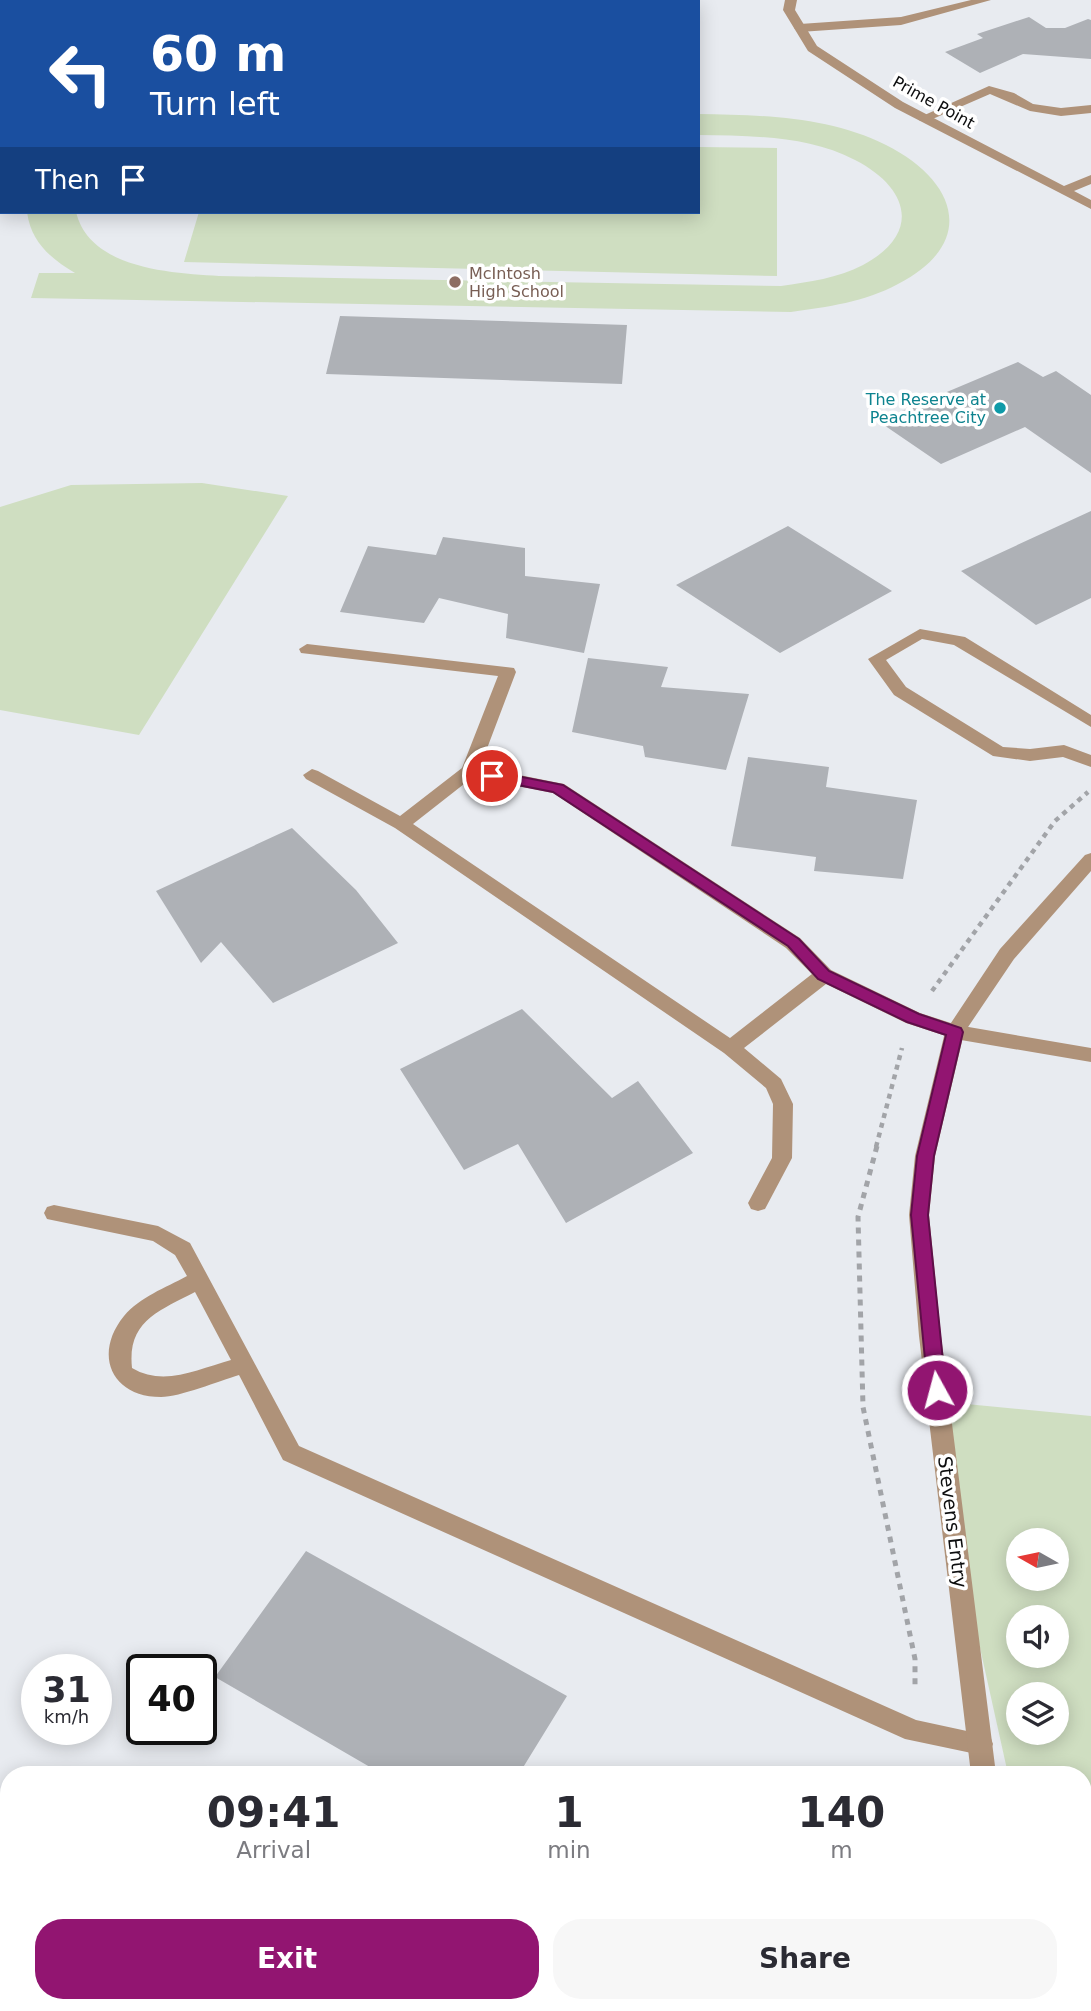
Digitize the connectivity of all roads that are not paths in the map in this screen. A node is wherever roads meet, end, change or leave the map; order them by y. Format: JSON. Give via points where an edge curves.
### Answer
{"nodes":[{"id":1,"x":791,"y":0,"type":"edge"},
{"id":2,"x":985,"y":0,"type":"edge"},
{"id":3,"x":800,"y":28,"type":"junction"},
{"id":4,"x":1091,"y":109,"type":"edge"},
{"id":5,"x":924,"y":118,"type":"junction"},
{"id":6,"x":1091,"y":179,"type":"edge"},
{"id":7,"x":1065,"y":190,"type":"junction"},
{"id":8,"x":1091,"y":205,"type":"edge"},
{"id":9,"x":307,"y":649,"type":"dead end"},
{"id":10,"x":1091,"y":722,"type":"edge"},
{"id":11,"x":1091,"y":761,"type":"edge"},
{"id":12,"x":470,"y":771,"type":"junction"},
{"id":13,"x":312,"y":775,"type":"dead end"},
{"id":14,"x":401,"y":824,"type":"junction"},
{"id":15,"x":1091,"y":859,"type":"edge"},
{"id":16,"x":824,"y":975,"type":"junction"},
{"id":17,"x":955,"y":1032,"type":"junction"},
{"id":18,"x":731,"y":1048,"type":"junction"},
{"id":19,"x":1091,"y":1055,"type":"edge"},
{"id":20,"x":758,"y":1203,"type":"dead end"},
{"id":21,"x":54,"y":1213,"type":"dead end"},
{"id":22,"x":199,"y":1280,"type":"junction"},
{"id":23,"x":244,"y":1366,"type":"junction"},
{"id":24,"x":981,"y":1744,"type":"junction"},
{"id":25,"x":983,"y":1766,"type":"edge"}],
"edges":[{"from":1,"to":3,"type":"street","name":"Prime Point","via":[[789,10]]},
{"from":2,"to":3,"type":"street","via":[[901,21]]},
{"from":3,"to":5,"type":"street","name":"Prime Point","via":[[812,48]]},
{"from":4,"to":5,"type":"street","via":[[1060,112],[1030,107],[989,90]]},
{"from":5,"to":7,"type":"street","name":"Prime Point"},
{"from":6,"to":7,"type":"street"},
{"from":7,"to":8,"type":"street","name":"Prime Point"},
{"from":9,"to":12,"type":"street","via":[[508,672]]},
{"from":10,"to":11,"type":"street","via":[[959,641],[920,634],[876,659],[901,691],[999,752],[1065,751]]},
{"from":12,"to":14,"type":"street"},
{"from":12,"to":16,"type":"street","via":[[558,788],[793,943]]},
{"from":13,"to":14,"type":"street"},
{"from":14,"to":18,"type":"street"},
{"from":15,"to":17,"type":"street","name":"Stevens Entry","via":[[1007,954]]},
{"from":16,"to":17,"type":"street","via":[[913,1018]]},
{"from":16,"to":18,"type":"street"},
{"from":17,"to":19,"type":"street"},
{"from":17,"to":24,"type":"street","name":"Stevens Entry","via":[[925,1156],[919,1215]]},
{"from":18,"to":20,"type":"street","via":[[774,1084],[783,1104],[782,1158]]},
{"from":21,"to":22,"type":"street","via":[[158,1234],[183,1249]]},
{"from":22,"to":23,"type":"street"},
{"from":22,"to":23,"type":"street","via":[[135,1315],[121,1339],[122,1373],[140,1384],[162,1388]]},
{"from":23,"to":24,"type":"street","via":[[291,1453],[915,1731]]},
{"from":24,"to":25,"type":"street","name":"Stevens Entry"}]}
